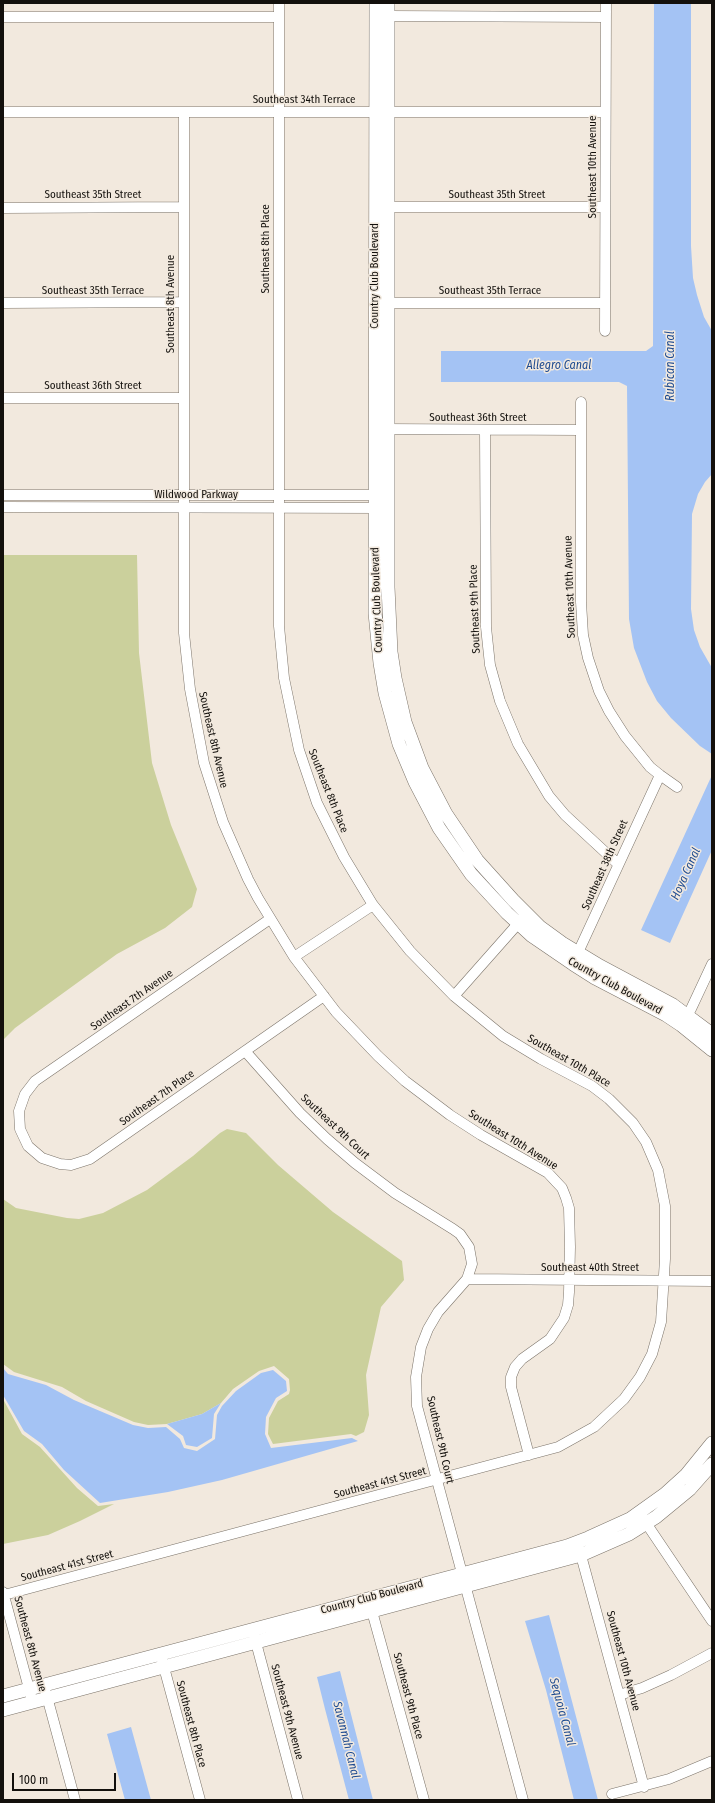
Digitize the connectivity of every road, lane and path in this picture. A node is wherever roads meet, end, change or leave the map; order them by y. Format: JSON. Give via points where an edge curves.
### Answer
{"nodes":[{"id":1,"x":279,"y":3,"type":"edge"},
{"id":2,"x":376,"y":3,"type":"edge"},
{"id":3,"x":606,"y":3,"type":"edge"},
{"id":4,"x":388,"y":10,"type":"edge"},
{"id":5,"x":3,"y":17,"type":"edge"},
{"id":6,"x":278,"y":17,"type":"junction"},
{"id":7,"x":606,"y":17,"type":"junction"},
{"id":8,"x":3,"y":112,"type":"edge"},
{"id":9,"x":184,"y":112,"type":"junction"},
{"id":10,"x":278,"y":112,"type":"junction"},
{"id":11,"x":382,"y":112,"type":"junction"},
{"id":12,"x":606,"y":112,"type":"junction"},
{"id":13,"x":183,"y":207,"type":"junction"},
{"id":14,"x":388,"y":207,"type":"junction"},
{"id":15,"x":605,"y":207,"type":"junction"},
{"id":16,"x":3,"y":208,"type":"edge"},
{"id":17,"x":183,"y":302,"type":"junction"},
{"id":18,"x":3,"y":303,"type":"edge"},
{"id":19,"x":382,"y":303,"type":"junction"},
{"id":20,"x":605,"y":303,"type":"junction"},
{"id":21,"x":605,"y":331,"type":"dead end"},
{"id":22,"x":3,"y":398,"type":"edge"},
{"id":23,"x":183,"y":398,"type":"junction"},
{"id":24,"x":581,"y":402,"type":"dead end"},
{"id":25,"x":382,"y":429,"type":"junction"},
{"id":26,"x":485,"y":430,"type":"junction"},
{"id":27,"x":581,"y":430,"type":"junction"},
{"id":28,"x":3,"y":495,"type":"edge"},
{"id":29,"x":183,"y":495,"type":"junction"},
{"id":30,"x":279,"y":495,"type":"junction"},
{"id":31,"x":382,"y":502,"type":"junction"},
{"id":32,"x":3,"y":507,"type":"edge"},
{"id":33,"x":183,"y":507,"type":"junction"},
{"id":34,"x":279,"y":507,"type":"junction"},
{"id":35,"x":660,"y":776,"type":"junction"},
{"id":36,"x":677,"y":787,"type":"dead end"},
{"id":37,"x":618,"y":864,"type":"junction"},
{"id":38,"x":373,"y":905,"type":"junction"},
{"id":39,"x":270,"y":918,"type":"junction"},
{"id":40,"x":523,"y":919,"type":"junction"},
{"id":41,"x":294,"y":957,"type":"junction"},
{"id":42,"x":575,"y":959,"type":"junction"},
{"id":43,"x":712,"y":964,"type":"edge"},
{"id":44,"x":324,"y":996,"type":"junction"},
{"id":45,"x":454,"y":996,"type":"junction"},
{"id":46,"x":684,"y":1020,"type":"junction"},
{"id":47,"x":712,"y":1034,"type":"edge"},
{"id":48,"x":712,"y":1050,"type":"edge"},
{"id":49,"x":245,"y":1051,"type":"junction"},
{"id":50,"x":20,"y":1111,"type":"joint"},
{"id":51,"x":467,"y":1278,"type":"junction"},
{"id":52,"x":569,"y":1279,"type":"junction"},
{"id":53,"x":665,"y":1280,"type":"junction"},
{"id":54,"x":712,"y":1281,"type":"edge"},
{"id":55,"x":712,"y":1443,"type":"edge"},
{"id":56,"x":529,"y":1455,"type":"junction"},
{"id":57,"x":707,"y":1469,"type":"edge"},
{"id":58,"x":437,"y":1480,"type":"junction"},
{"id":59,"x":643,"y":1518,"type":"junction"},
{"id":60,"x":579,"y":1548,"type":"junction"},
{"id":61,"x":463,"y":1579,"type":"junction"},
{"id":62,"x":3,"y":1593,"type":"edge"},
{"id":63,"x":370,"y":1604,"type":"junction"},
{"id":64,"x":712,"y":1621,"type":"edge"},
{"id":65,"x":254,"y":1636,"type":"junction"},
{"id":66,"x":712,"y":1653,"type":"edge"},
{"id":67,"x":162,"y":1660,"type":"junction"},
{"id":68,"x":46,"y":1691,"type":"junction"},
{"id":69,"x":31,"y":1695,"type":"junction"},
{"id":70,"x":619,"y":1695,"type":"junction"},
{"id":71,"x":3,"y":1696,"type":"edge"},
{"id":72,"x":3,"y":1710,"type":"edge"},
{"id":73,"x":712,"y":1761,"type":"edge"},
{"id":74,"x":644,"y":1787,"type":"junction"},
{"id":75,"x":612,"y":1794,"type":"dead end"},
{"id":76,"x":75,"y":1800,"type":"edge"},
{"id":77,"x":200,"y":1800,"type":"edge"},
{"id":78,"x":298,"y":1800,"type":"edge"},
{"id":79,"x":424,"y":1800,"type":"edge"},
{"id":80,"x":523,"y":1800,"type":"edge"}],
"edges":[{"from":1,"to":6,"type":"street","name":"Southeast 8th Place"},
{"from":2,"to":11,"type":"main road","name":"Country Club Boulevard"},
{"from":3,"to":7,"type":"street","name":"Southeast 10th Avenue"},
{"from":4,"to":7,"type":"street"},
{"from":4,"to":11,"type":"main road","name":"Country Club Boulevard"},
{"from":5,"to":6,"type":"street"},
{"from":6,"to":10,"type":"street","name":"Southeast 8th Place"},
{"from":7,"to":12,"type":"street","name":"Southeast 10th Avenue"},
{"from":8,"to":9,"type":"street","name":"Southeast 34th Terrace"},
{"from":9,"to":10,"type":"street","name":"Southeast 34th Terrace"},
{"from":9,"to":13,"type":"street","name":"Southeast 8th Avenue"},
{"from":10,"to":11,"type":"street","name":"Southeast 34th Terrace"},
{"from":10,"to":30,"type":"street","name":"Southeast 8th Place"},
{"from":11,"to":12,"type":"street","name":"Southeast 34th Terrace"},
{"from":11,"to":14,"type":"main road","name":"Country Club Boulevard"},
{"from":11,"to":19,"type":"main road","name":"Country Club Boulevard"},
{"from":12,"to":15,"type":"street","name":"Southeast 10th Avenue"},
{"from":13,"to":16,"type":"street","name":"Southeast 35th Street"},
{"from":13,"to":17,"type":"street","name":"Southeast 8th Avenue"},
{"from":14,"to":15,"type":"street","name":"Southeast 35th Street"},
{"from":14,"to":19,"type":"main road","name":"Country Club Boulevard"},
{"from":15,"to":20,"type":"street","name":"Southeast 10th Avenue"},
{"from":17,"to":18,"type":"street","name":"Southeast 35th Terrace"},
{"from":17,"to":23,"type":"street","name":"Southeast 8th Avenue"},
{"from":19,"to":20,"type":"street","name":"Southeast 35th Terrace"},
{"from":19,"to":25,"type":"main road","name":"Country Club Boulevard"},
{"from":20,"to":21,"type":"street","name":"Southeast 10th Avenue"},
{"from":22,"to":23,"type":"street","name":"Southeast 36th Street"},
{"from":23,"to":29,"type":"street","name":"Southeast 8th Avenue"},
{"from":24,"to":27,"type":"street","name":"Southeast 10th Avenue"},
{"from":25,"to":26,"type":"street","name":"Southeast 36th Street"},
{"from":25,"to":31,"type":"main road","name":"Country Club Boulevard"},
{"from":26,"to":27,"type":"street","name":"Southeast 36th Street"},
{"from":26,"to":37,"type":"street","name":"Southeast 9th Place","via":[[486,627],[490,665],[500,701],[518,744],[549,796],[565,815]]},
{"from":27,"to":35,"type":"street","name":"Southeast 10th Avenue","via":[[581,602],[585,647],[594,677],[609,711],[630,742]]},
{"from":28,"to":29,"type":"street","name":"Wildwood Parkway"},
{"from":29,"to":30,"type":"street","name":"Wildwood Parkway"},
{"from":29,"to":33,"type":"street","name":"Southeast 8th Avenue"},
{"from":30,"to":31,"type":"street","name":"Wildwood Parkway"},
{"from":30,"to":34,"type":"street","name":"Southeast 8th Place"},
{"from":31,"to":34,"type":"street","name":"Wildwood Parkway"},
{"from":31,"to":40,"type":"main road","name":"Country Club Boulevard","via":[[391,652],[399,696],[413,745],[433,790],[461,838]]},
{"from":32,"to":33,"type":"street","name":"Wildwood Parkway"},
{"from":33,"to":34,"type":"street","name":"Wildwood Parkway"},
{"from":33,"to":39,"type":"street","name":"Southeast 8th Avenue","via":[[184,633],[196,727],[204,763],[224,822],[248,879]]},
{"from":34,"to":38,"type":"street","name":"Southeast 8th Place","via":[[280,644],[294,730],[308,778],[329,828]]},
{"from":35,"to":36,"type":"street","name":"Southeast 10th Avenue"},
{"from":35,"to":37,"type":"street","name":"Southeast 38th Street"},
{"from":37,"to":42,"type":"street","name":"Southeast 38th Street"},
{"from":38,"to":41,"type":"street"},
{"from":38,"to":45,"type":"street","name":"Southeast 8th Place","via":[[410,951]]},
{"from":39,"to":41,"type":"street","name":"Southeast 8th Avenue"},
{"from":39,"to":50,"type":"street","name":"Southeast 7th Avenue","via":[[35,1081],[25,1094]]},
{"from":40,"to":42,"type":"main road","name":"Country Club Boulevard","via":[[551,935]]},
{"from":40,"to":45,"type":"street"},
{"from":41,"to":44,"type":"street","name":"Southeast 8th Avenue"},
{"from":42,"to":46,"type":"main road","name":"Country Club Boulevard","via":[[660,997]]},
{"from":43,"to":46,"type":"street"},
{"from":44,"to":49,"type":"street","name":"Southeast 7th Place"},
{"from":44,"to":52,"type":"street","name":"Southeast 10th Avenue","via":[[378,1056],[434,1103],[481,1135],[548,1173],[555,1180],[564,1193],[569,1208]]},
{"from":45,"to":53,"type":"street","name":"Southeast 10th Place","via":[[498,1032],[601,1092],[623,1111],[638,1129],[653,1156],[661,1182],[666,1218]]},
{"from":46,"to":47,"type":"main road","name":"Country Club Boulevard"},
{"from":46,"to":48,"type":"main road","name":"Country Club Boulevard"},
{"from":49,"to":50,"type":"street","name":"Southeast 7th Place","via":[[81,1163],[71,1165],[50,1162],[35,1153],[20,1129]]},
{"from":49,"to":51,"type":"street","name":"Southeast 9th Court","via":[[300,1113],[350,1158],[395,1193],[460,1234],[470,1247],[472,1256]]},
{"from":51,"to":52,"type":"street","name":"Southeast 40th Street"},
{"from":51,"to":58,"type":"street","name":"Southeast 9th Court","via":[[433,1320],[424,1338],[417,1367],[417,1406]]},
{"from":52,"to":53,"type":"street","name":"Southeast 40th Street"},
{"from":52,"to":56,"type":"street","name":"Southeast 10th Avenue","via":[[568,1305],[558,1329],[550,1339],[522,1359],[511,1377],[511,1387]]},
{"from":53,"to":54,"type":"street","name":"Southeast 40th Street"},
{"from":53,"to":56,"type":"street","name":"Southeast 41st Street","via":[[662,1316],[656,1344],[640,1376],[624,1399],[605,1419],[582,1435],[558,1447]]},
{"from":55,"to":57,"type":"main road","name":"Country Club Boulevard"},
{"from":56,"to":58,"type":"street","name":"Southeast 41st Street"},
{"from":57,"to":59,"type":"main road","name":"Country Club Boulevard","via":[[674,1503]]},
{"from":58,"to":61,"type":"street","name":"Southeast 9th Court"},
{"from":58,"to":62,"type":"street","name":"Southeast 41st Street"},
{"from":59,"to":60,"type":"main road","name":"Country Club Boulevard","via":[[610,1543]]},
{"from":59,"to":64,"type":"street"},
{"from":60,"to":61,"type":"main road","name":"Country Club Boulevard"},
{"from":60,"to":70,"type":"street","name":"Southeast 10th Avenue"},
{"from":61,"to":63,"type":"main road","name":"Country Club Boulevard"},
{"from":61,"to":80,"type":"street","name":"Southeast 9th Court"},
{"from":62,"to":69,"type":"street","name":"Southeast 8th Avenue"},
{"from":63,"to":65,"type":"main road","name":"Country Club Boulevard"},
{"from":63,"to":79,"type":"street","name":"Southeast 9th Place"},
{"from":65,"to":67,"type":"main road","name":"Country Club Boulevard"},
{"from":65,"to":78,"type":"street","name":"Southeast 9th Avenue"},
{"from":66,"to":70,"type":"street","via":[[671,1675]]},
{"from":67,"to":68,"type":"main road","name":"Country Club Boulevard"},
{"from":67,"to":77,"type":"street","name":"Southeast 8th Place"},
{"from":68,"to":69,"type":"main road","name":"Country Club Boulevard"},
{"from":68,"to":76,"type":"street","name":"Southeast 8th Avenue"},
{"from":69,"to":71,"type":"main road","name":"Country Club Boulevard"},
{"from":69,"to":72,"type":"main road","name":"Country Club Boulevard"},
{"from":70,"to":74,"type":"street","name":"Southeast 10th Avenue"},
{"from":73,"to":74,"type":"street"},
{"from":74,"to":75,"type":"street"}]}
